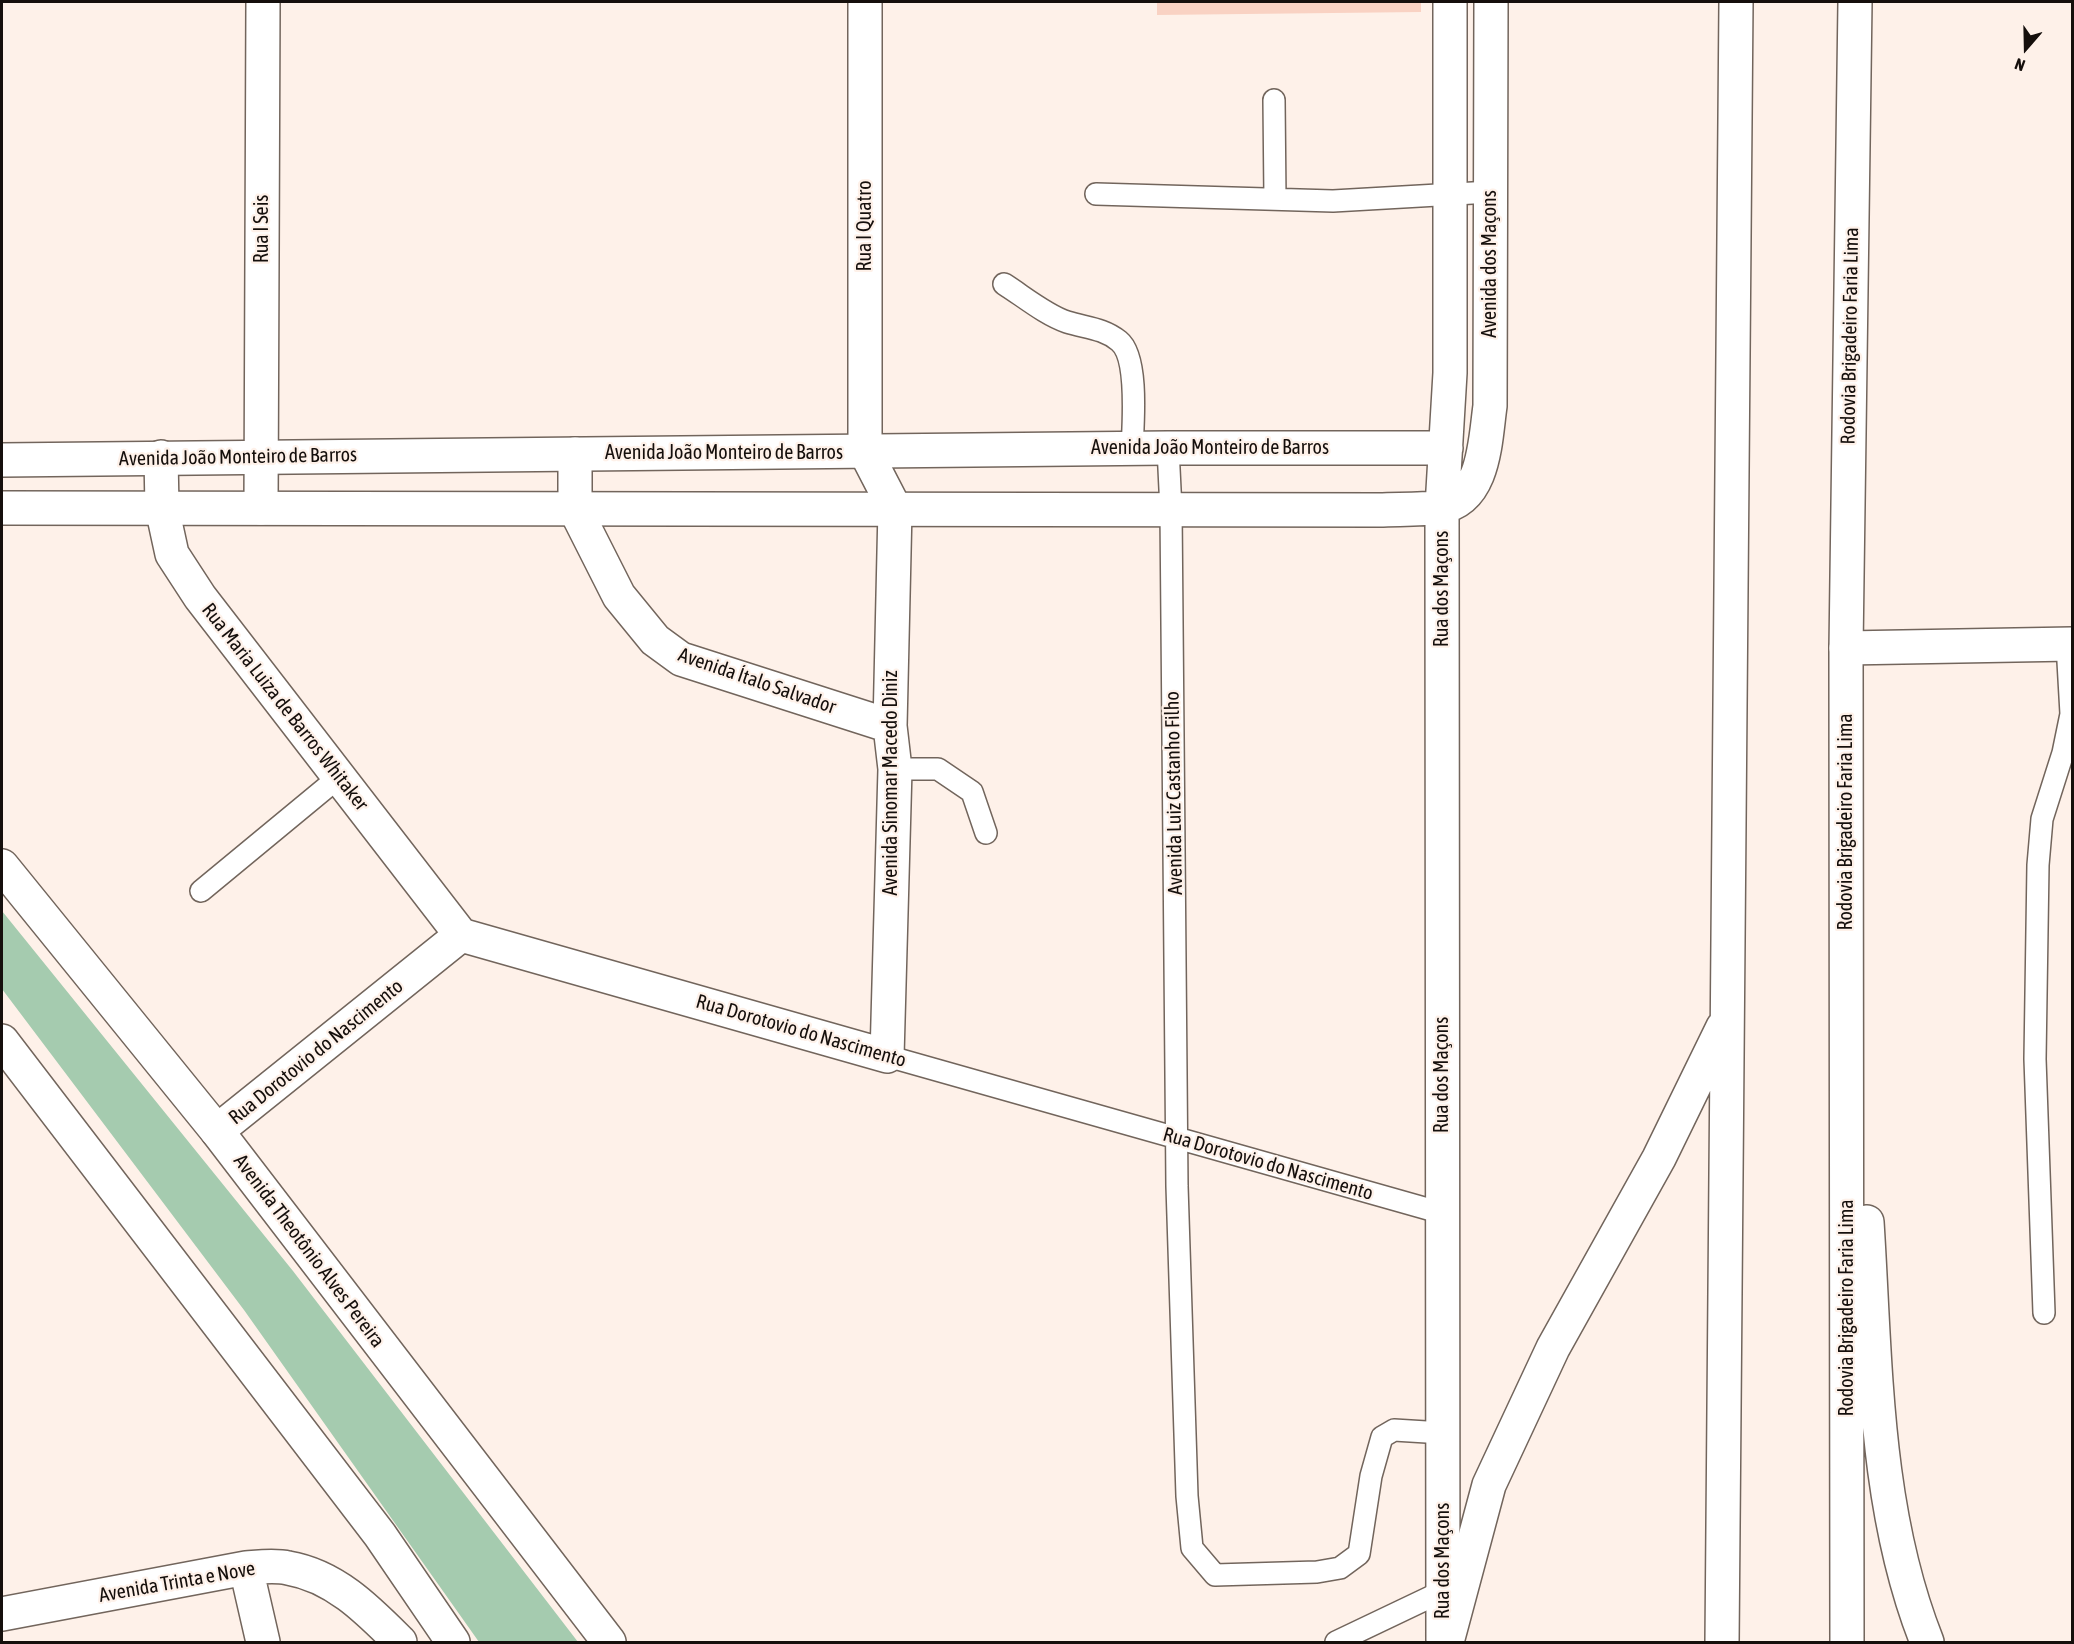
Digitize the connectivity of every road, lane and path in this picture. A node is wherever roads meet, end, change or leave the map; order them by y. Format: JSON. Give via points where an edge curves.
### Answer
{"nodes":[{"id":1,"x":264,"y":2,"type":"edge"},
{"id":2,"x":865,"y":2,"type":"edge"},
{"id":3,"x":1450,"y":2,"type":"edge"},
{"id":4,"x":1491,"y":2,"type":"edge"},
{"id":5,"x":1736,"y":2,"type":"edge"},
{"id":6,"x":1855,"y":2,"type":"edge"},
{"id":7,"x":1274,"y":100,"type":"dead end"},
{"id":8,"x":1490,"y":192,"type":"junction"},
{"id":9,"x":1095,"y":194,"type":"dead end"},
{"id":10,"x":1449,"y":195,"type":"junction"},
{"id":11,"x":1275,"y":199,"type":"junction"},
{"id":12,"x":1004,"y":284,"type":"dead end"},
{"id":13,"x":1132,"y":448,"type":"junction"},
{"id":14,"x":1168,"y":448,"type":"junction"},
{"id":15,"x":1446,"y":448,"type":"junction"},
{"id":16,"x":865,"y":452,"type":"junction"},
{"id":17,"x":575,"y":454,"type":"junction"},
{"id":18,"x":261,"y":456,"type":"junction"},
{"id":19,"x":161,"y":457,"type":"junction"},
{"id":20,"x":2,"y":460,"type":"edge"},
{"id":21,"x":1442,"y":507,"type":"junction"},
{"id":22,"x":2,"y":508,"type":"edge"},
{"id":23,"x":162,"y":508,"type":"junction"},
{"id":24,"x":261,"y":508,"type":"junction"},
{"id":25,"x":574,"y":509,"type":"junction"},
{"id":26,"x":895,"y":509,"type":"junction"},
{"id":27,"x":1172,"y":510,"type":"junction"},
{"id":28,"x":2070,"y":644,"type":"edge"},
{"id":29,"x":1846,"y":648,"type":"junction"},
{"id":30,"x":890,"y":726,"type":"junction"},
{"id":31,"x":895,"y":768,"type":"junction"},
{"id":32,"x":339,"y":777,"type":"junction"},
{"id":33,"x":986,"y":833,"type":"dead end"},
{"id":34,"x":1846,"y":859,"type":"junction"},
{"id":35,"x":2,"y":866,"type":"edge"},
{"id":36,"x":201,"y":891,"type":"dead end"},
{"id":37,"x":461,"y":935,"type":"junction"},
{"id":38,"x":1726,"y":1020,"type":"junction"},
{"id":39,"x":2,"y":1041,"type":"edge"},
{"id":40,"x":887,"y":1056,"type":"junction"},
{"id":41,"x":217,"y":1131,"type":"junction"},
{"id":42,"x":1177,"y":1138,"type":"junction"},
{"id":43,"x":1442,"y":1212,"type":"junction"},
{"id":44,"x":2044,"y":1313,"type":"dead end"},
{"id":45,"x":1443,"y":1433,"type":"junction"},
{"id":46,"x":246,"y":1568,"type":"junction"},
{"id":47,"x":1443,"y":1591,"type":"junction"},
{"id":48,"x":2,"y":1614,"type":"edge"},
{"id":49,"x":263,"y":1642,"type":"edge"},
{"id":50,"x":400,"y":1642,"type":"edge"},
{"id":51,"x":453,"y":1642,"type":"edge"},
{"id":52,"x":609,"y":1642,"type":"edge"},
{"id":53,"x":1336,"y":1642,"type":"edge"},
{"id":54,"x":1444,"y":1642,"type":"edge"},
{"id":55,"x":1722,"y":1642,"type":"edge"},
{"id":56,"x":1847,"y":1642,"type":"edge"},
{"id":57,"x":1927,"y":1642,"type":"edge"}],
"edges":[{"from":1,"to":18,"type":"main road","name":"Rua I Seis"},
{"from":2,"to":16,"type":"main road","name":"Rua I Quatro"},
{"from":3,"to":10,"type":"main road","name":"Avenida dos Maçons"},
{"from":4,"to":8,"type":"main road","name":"Avenida dos Maçons"},
{"from":5,"to":38,"type":"main road"},
{"from":6,"to":29,"type":"main road","name":"Rodovia Brigadeiro Faria Lima"},
{"from":7,"to":11,"type":"lane"},
{"from":8,"to":10,"type":"lane"},
{"from":8,"to":21,"type":"main road","name":"Avenida dos Maçons","via":[[1490,406],[1482,464],[1461,499]]},
{"from":9,"to":11,"type":"lane"},
{"from":10,"to":11,"type":"lane","via":[[1333,201]]},
{"from":10,"to":15,"type":"main road","name":"Avenida dos Maçons","via":[[1450,373]]},
{"from":12,"to":13,"type":"lane","via":[[1066,321],[1096,328],[1121,342],[1131,368]]},
{"from":13,"to":14,"type":"main road","name":"Avenida João Monteiro de Barros"},
{"from":13,"to":16,"type":"main road","name":"Avenida João Monteiro de Barros"},
{"from":14,"to":15,"type":"main road","name":"Avenida João Monteiro de Barros"},
{"from":14,"to":27,"type":"lane","name":"Avenida Luiz Castanho Filho"},
{"from":15,"to":21,"type":"main road","name":"Avenida dos Maçons"},
{"from":16,"to":17,"type":"main road","name":"Avenida João Monteiro de Barros"},
{"from":16,"to":26,"type":"main road"},
{"from":17,"to":18,"type":"main road","name":"Avenida João Monteiro de Barros"},
{"from":17,"to":25,"type":"main road","name":"Avenida Ítalo Salvador"},
{"from":18,"to":19,"type":"main road","name":"Avenida João Monteiro de Barros"},
{"from":18,"to":24,"type":"main road","name":"Rua I Seis"},
{"from":19,"to":20,"type":"main road","name":"Avenida João Monteiro de Barros"},
{"from":19,"to":23,"type":"main road","name":"Rua Maria Luiza de Barros Whitaker"},
{"from":21,"to":27,"type":"main road"},
{"from":21,"to":43,"type":"main road","name":"Rua dos Maçons"},
{"from":22,"to":23,"type":"main road"},
{"from":23,"to":24,"type":"main road"},
{"from":23,"to":32,"type":"main road","name":"Rua Maria Luiza de Barros Whitaker","via":[[172,554],[200,597]]},
{"from":24,"to":25,"type":"main road"},
{"from":25,"to":26,"type":"main road"},
{"from":25,"to":30,"type":"main road","name":"Avenida Ítalo Salvador","via":[[619,596],[655,640],[681,659]]},
{"from":26,"to":27,"type":"main road"},
{"from":26,"to":30,"type":"main road","name":"Avenida Sinomar Macedo Diniz"},
{"from":27,"to":42,"type":"lane","name":"Avenida Luiz Castanho Filho"},
{"from":28,"to":29,"type":"main road"},
{"from":28,"to":44,"type":"lane","via":[[2071,714],[2042,819],[2038,865],[2035,1059]]},
{"from":29,"to":34,"type":"main road","name":"Rodovia Brigadeiro Faria Lima"},
{"from":30,"to":31,"type":"main road","name":"Avenida Sinomar Macedo Diniz"},
{"from":31,"to":33,"type":"lane","via":[[938,769],[972,792]]},
{"from":31,"to":40,"type":"main road","name":"Avenida Sinomar Macedo Diniz"},
{"from":32,"to":36,"type":"lane"},
{"from":32,"to":37,"type":"main road","name":"Rua Maria Luiza de Barros Whitaker"},
{"from":34,"to":56,"type":"main road","name":"Rodovia Brigadeiro Faria Lima"},
{"from":34,"to":57,"type":"main road","via":[[1880,1423],[1890,1505],[1902,1561]]},
{"from":35,"to":41,"type":"main road","name":"Avenida Theotônio Alves Pereira"},
{"from":37,"to":40,"type":"main road","name":"Rua Dorotovio do Nascimento"},
{"from":37,"to":41,"type":"main road","name":"Rua Dorotovio do Nascimento"},
{"from":38,"to":54,"type":"main road","via":[[1659,1158],[1553,1348],[1489,1485]]},
{"from":38,"to":55,"type":"main road"},
{"from":39,"to":51,"type":"main road","via":[[373,1525]]},
{"from":40,"to":42,"type":"lane","name":"Rua Dorotovio do Nascimento"},
{"from":41,"to":52,"type":"main road","name":"Avenida Theotônio Alves Pereira"},
{"from":42,"to":43,"type":"lane","name":"Rua Dorotovio do Nascimento"},
{"from":42,"to":45,"type":"lane","name":"Avenida Luiz Castanho Filho","via":[[1187,1496],[1192,1548],[1215,1575],[1340,1568],[1359,1554],[1371,1476],[1382,1437],[1394,1430]]},
{"from":43,"to":45,"type":"main road","name":"Rua dos Maçons"},
{"from":45,"to":47,"type":"main road","name":"Rua dos Maçons"},
{"from":46,"to":48,"type":"main road","name":"Avenida Trinta e Nove"},
{"from":46,"to":49,"type":"main road"},
{"from":46,"to":50,"type":"main road","name":"Avenida Trinta e Nove","via":[[287,1567],[323,1578],[367,1609]]},
{"from":47,"to":53,"type":"lane"},
{"from":47,"to":54,"type":"main road","name":"Rua dos Maçons"}]}
